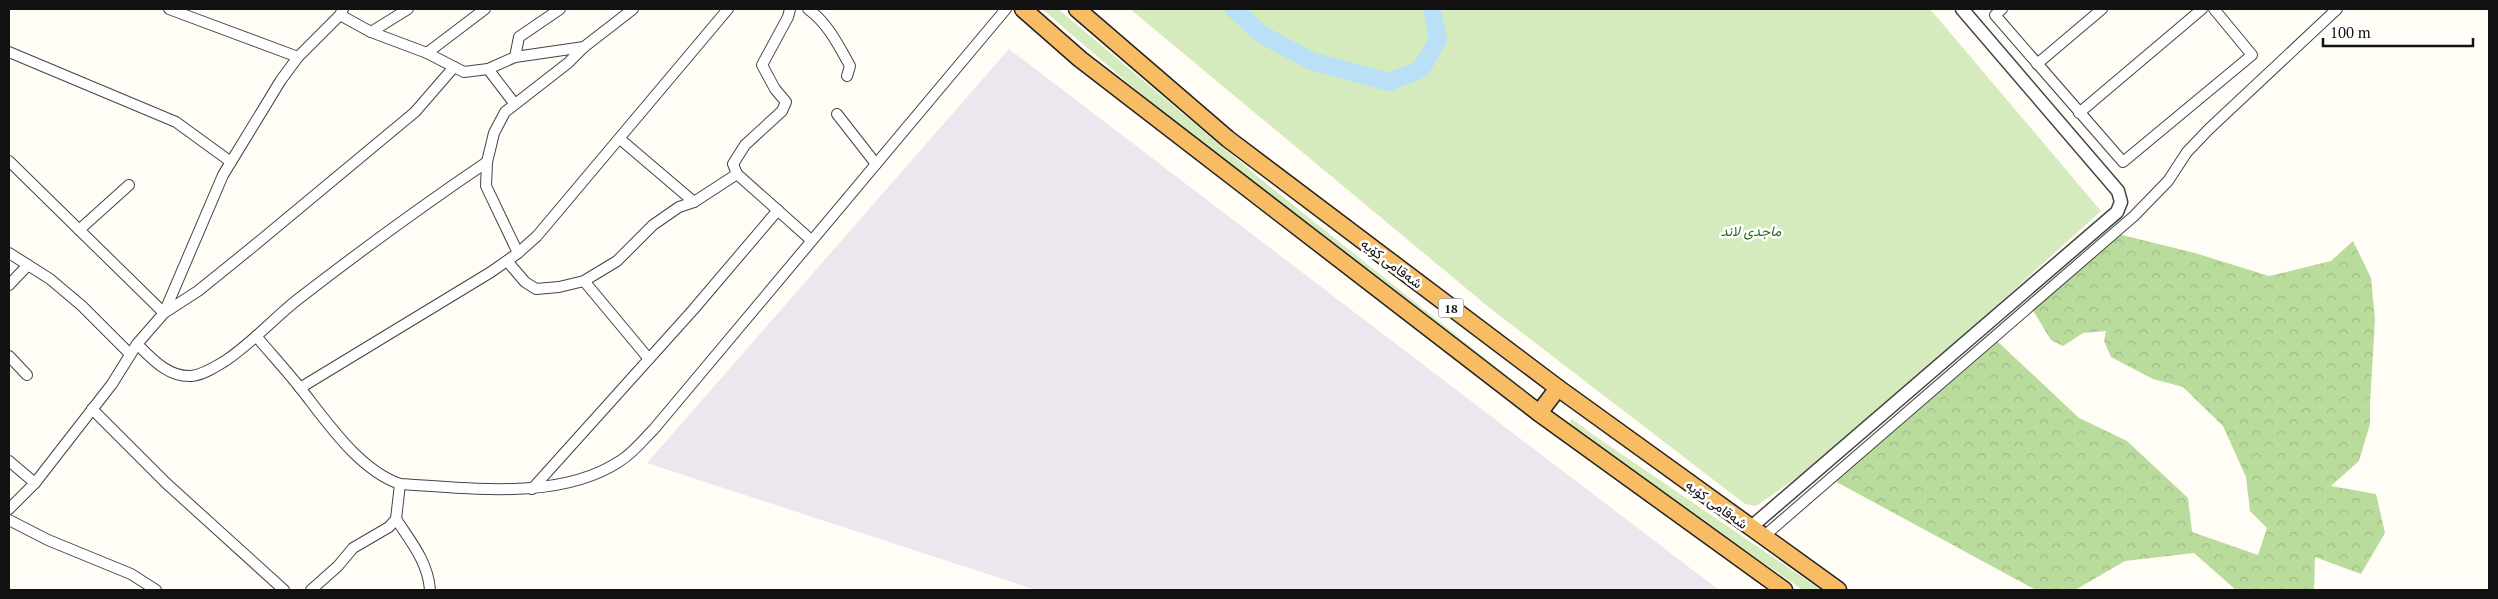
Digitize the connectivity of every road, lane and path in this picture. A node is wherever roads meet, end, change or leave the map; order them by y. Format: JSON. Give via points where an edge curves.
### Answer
{"nodes":[{"id":1,"x":408,"y":9,"type":"edge"},
{"id":2,"x":485,"y":9,"type":"edge"},
{"id":3,"x":560,"y":9,"type":"edge"},
{"id":4,"x":633,"y":9,"type":"edge"},
{"id":5,"x":728,"y":9,"type":"edge"},
{"id":6,"x":790,"y":9,"type":"edge"},
{"id":7,"x":808,"y":9,"type":"edge"},
{"id":8,"x":1006,"y":9,"type":"edge"},
{"id":9,"x":1023,"y":9,"type":"edge"},
{"id":10,"x":1078,"y":9,"type":"edge"},
{"id":11,"x":1962,"y":9,"type":"edge"},
{"id":12,"x":2002,"y":9,"type":"edge"},
{"id":13,"x":2102,"y":9,"type":"edge"},
{"id":14,"x":2202,"y":9,"type":"edge"},
{"id":15,"x":2214,"y":9,"type":"edge"},
{"id":16,"x":2337,"y":9,"type":"edge"},
{"id":17,"x":175,"y":10,"type":"edge"},
{"id":18,"x":341,"y":12,"type":"edge"},
{"id":19,"x":371,"y":32,"type":"junction"},
{"id":20,"x":584,"y":47,"type":"junction"},
{"id":21,"x":9,"y":52,"type":"edge"},
{"id":22,"x":427,"y":53,"type":"junction"},
{"id":23,"x":298,"y":57,"type":"junction"},
{"id":24,"x":515,"y":57,"type":"junction"},
{"id":25,"x":2038,"y":64,"type":"junction"},
{"id":26,"x":454,"y":66,"type":"junction"},
{"id":27,"x":488,"y":69,"type":"junction"},
{"id":28,"x":847,"y":76,"type":"dead end"},
{"id":29,"x":514,"y":103,"type":"junction"},
{"id":30,"x":2079,"y":112,"type":"junction"},
{"id":31,"x":837,"y":114,"type":"dead end"},
{"id":32,"x":620,"y":139,"type":"junction"},
{"id":33,"x":9,"y":161,"type":"edge"},
{"id":34,"x":231,"y":162,"type":"junction"},
{"id":35,"x":487,"y":162,"type":"junction"},
{"id":36,"x":876,"y":164,"type":"junction"},
{"id":37,"x":737,"y":174,"type":"junction"},
{"id":38,"x":129,"y":185,"type":"dead end"},
{"id":39,"x":694,"y":202,"type":"junction"},
{"id":40,"x":778,"y":210,"type":"junction"},
{"id":41,"x":79,"y":230,"type":"junction"},
{"id":42,"x":811,"y":240,"type":"junction"},
{"id":43,"x":9,"y":253,"type":"edge"},
{"id":44,"x":518,"y":253,"type":"junction"},
{"id":45,"x":507,"y":261,"type":"junction"},
{"id":46,"x":28,"y":265,"type":"junction"},
{"id":47,"x":584,"y":280,"type":"junction"},
{"id":48,"x":9,"y":285,"type":"edge"},
{"id":49,"x":164,"y":313,"type":"junction"},
{"id":50,"x":256,"y":336,"type":"junction"},
{"id":51,"x":137,"y":344,"type":"junction"},
{"id":52,"x":130,"y":354,"type":"junction"},
{"id":53,"x":9,"y":356,"type":"edge"},
{"id":54,"x":649,"y":359,"type":"junction"},
{"id":55,"x":27,"y":375,"type":"dead end"},
{"id":56,"x":300,"y":388,"type":"junction"},
{"id":57,"x":1558,"y":388,"type":"junction"},
{"id":58,"x":92,"y":409,"type":"junction"},
{"id":59,"x":1539,"y":413,"type":"junction"},
{"id":60,"x":9,"y":461,"type":"edge"},
{"id":61,"x":35,"y":482,"type":"junction"},
{"id":62,"x":400,"y":484,"type":"junction"},
{"id":63,"x":532,"y":489,"type":"junction"},
{"id":64,"x":9,"y":509,"type":"edge"},
{"id":65,"x":396,"y":519,"type":"junction"},
{"id":66,"x":9,"y":520,"type":"edge"},
{"id":67,"x":1750,"y":528,"type":"junction"},
{"id":68,"x":1763,"y":537,"type":"junction"},
{"id":69,"x":156,"y":590,"type":"edge"},
{"id":70,"x":284,"y":590,"type":"edge"},
{"id":71,"x":311,"y":590,"type":"edge"},
{"id":72,"x":430,"y":590,"type":"edge"},
{"id":73,"x":1784,"y":590,"type":"edge"},
{"id":74,"x":1838,"y":590,"type":"edge"}],
"edges":[{"from":1,"to":19,"type":"street"},
{"from":2,"to":22,"type":"street"},
{"from":3,"to":24,"type":"street","via":[[519,37]]},
{"from":4,"to":20,"type":"street"},
{"from":5,"to":32,"type":"street"},
{"from":6,"to":37,"type":"street","via":[[762,65],[786,102],[782,111],[745,145],[733,164]]},
{"from":7,"to":28,"type":"street","via":[[820,19],[840,48],[850,66]]},
{"from":8,"to":36,"type":"street"},
{"from":9,"to":59,"type":"highway","name":"شەقامی کۆیە","number":"18","via":[[1080,59]]},
{"from":10,"to":57,"type":"highway","name":"شەقامی کۆیە","number":"18","via":[[1228,139]]},
{"from":11,"to":67,"type":"street","via":[[2118,191],[2120,206],[2117,212]]},
{"from":12,"to":25,"type":"street","via":[[1995,15]]},
{"from":13,"to":25,"type":"street"},
{"from":14,"to":30,"type":"street"},
{"from":15,"to":30,"type":"street","via":[[2252,55],[2123,162]]},
{"from":16,"to":68,"type":"street","via":[[2209,129],[2187,152],[2168,181],[2134,216]]},
{"from":17,"to":23,"type":"street"},
{"from":18,"to":19,"type":"street"},
{"from":18,"to":23,"type":"street"},
{"from":19,"to":22,"type":"street"},
{"from":20,"to":24,"type":"street"},
{"from":20,"to":29,"type":"street"},
{"from":21,"to":34,"type":"street","via":[[176,122]]},
{"from":22,"to":26,"type":"street"},
{"from":23,"to":34,"type":"street"},
{"from":24,"to":27,"type":"street"},
{"from":25,"to":30,"type":"street"},
{"from":26,"to":27,"type":"street","via":[[464,72]]},
{"from":26,"to":49,"type":"street","via":[[415,112],[198,291]]},
{"from":27,"to":29,"type":"street"},
{"from":29,"to":35,"type":"street","via":[[504,112],[494,133]]},
{"from":31,"to":36,"type":"street"},
{"from":32,"to":39,"type":"street"},
{"from":32,"to":44,"type":"street","via":[[537,236]]},
{"from":33,"to":41,"type":"street"},
{"from":34,"to":49,"type":"street"},
{"from":35,"to":44,"type":"street","via":[[486,186]]},
{"from":35,"to":50,"type":"street","via":[[332,273],[271,320]]},
{"from":36,"to":42,"type":"street"},
{"from":37,"to":39,"type":"street"},
{"from":37,"to":40,"type":"street"},
{"from":38,"to":41,"type":"street"},
{"from":39,"to":47,"type":"street","via":[[653,225],[618,261]]},
{"from":40,"to":42,"type":"street"},
{"from":40,"to":54,"type":"street"},
{"from":41,"to":49,"type":"street"},
{"from":42,"to":63,"type":"street","via":[[654,429],[622,460],[576,482]]},
{"from":43,"to":46,"type":"street"},
{"from":44,"to":45,"type":"street"},
{"from":45,"to":47,"type":"street","via":[[525,282],[536,288],[559,287]]},
{"from":45,"to":56,"type":"street"},
{"from":46,"to":48,"type":"street"},
{"from":46,"to":52,"type":"street","via":[[82,306]]},
{"from":47,"to":54,"type":"street"},
{"from":49,"to":51,"type":"street"},
{"from":50,"to":51,"type":"street","via":[[225,361],[191,376],[165,370]]},
{"from":50,"to":56,"type":"street"},
{"from":51,"to":52,"type":"street"},
{"from":52,"to":58,"type":"street"},
{"from":53,"to":55,"type":"street"},
{"from":54,"to":63,"type":"street"},
{"from":56,"to":62,"type":"street","via":[[326,422],[368,466],[386,479]]},
{"from":57,"to":59,"type":"highway"},
{"from":57,"to":67,"type":"highway","name":"شەقامی کۆیە","number":"18"},
{"from":58,"to":61,"type":"street"},
{"from":58,"to":70,"type":"street","via":[[166,483]]},
{"from":59,"to":73,"type":"highway","name":"شەقامی کۆیە","number":"18"},
{"from":60,"to":61,"type":"street"},
{"from":61,"to":64,"type":"street"},
{"from":62,"to":63,"type":"street"},
{"from":62,"to":65,"type":"street"},
{"from":65,"to":71,"type":"street","via":[[388,528],[353,548]]},
{"from":65,"to":72,"type":"street","via":[[421,558],[429,576]]},
{"from":66,"to":69,"type":"street","via":[[48,540],[131,574]]},
{"from":67,"to":68,"type":"highway","name":"شەقامی کۆیە","number":"18"},
{"from":68,"to":74,"type":"highway","name":"شەقامی کۆیە","number":"18"}]}
